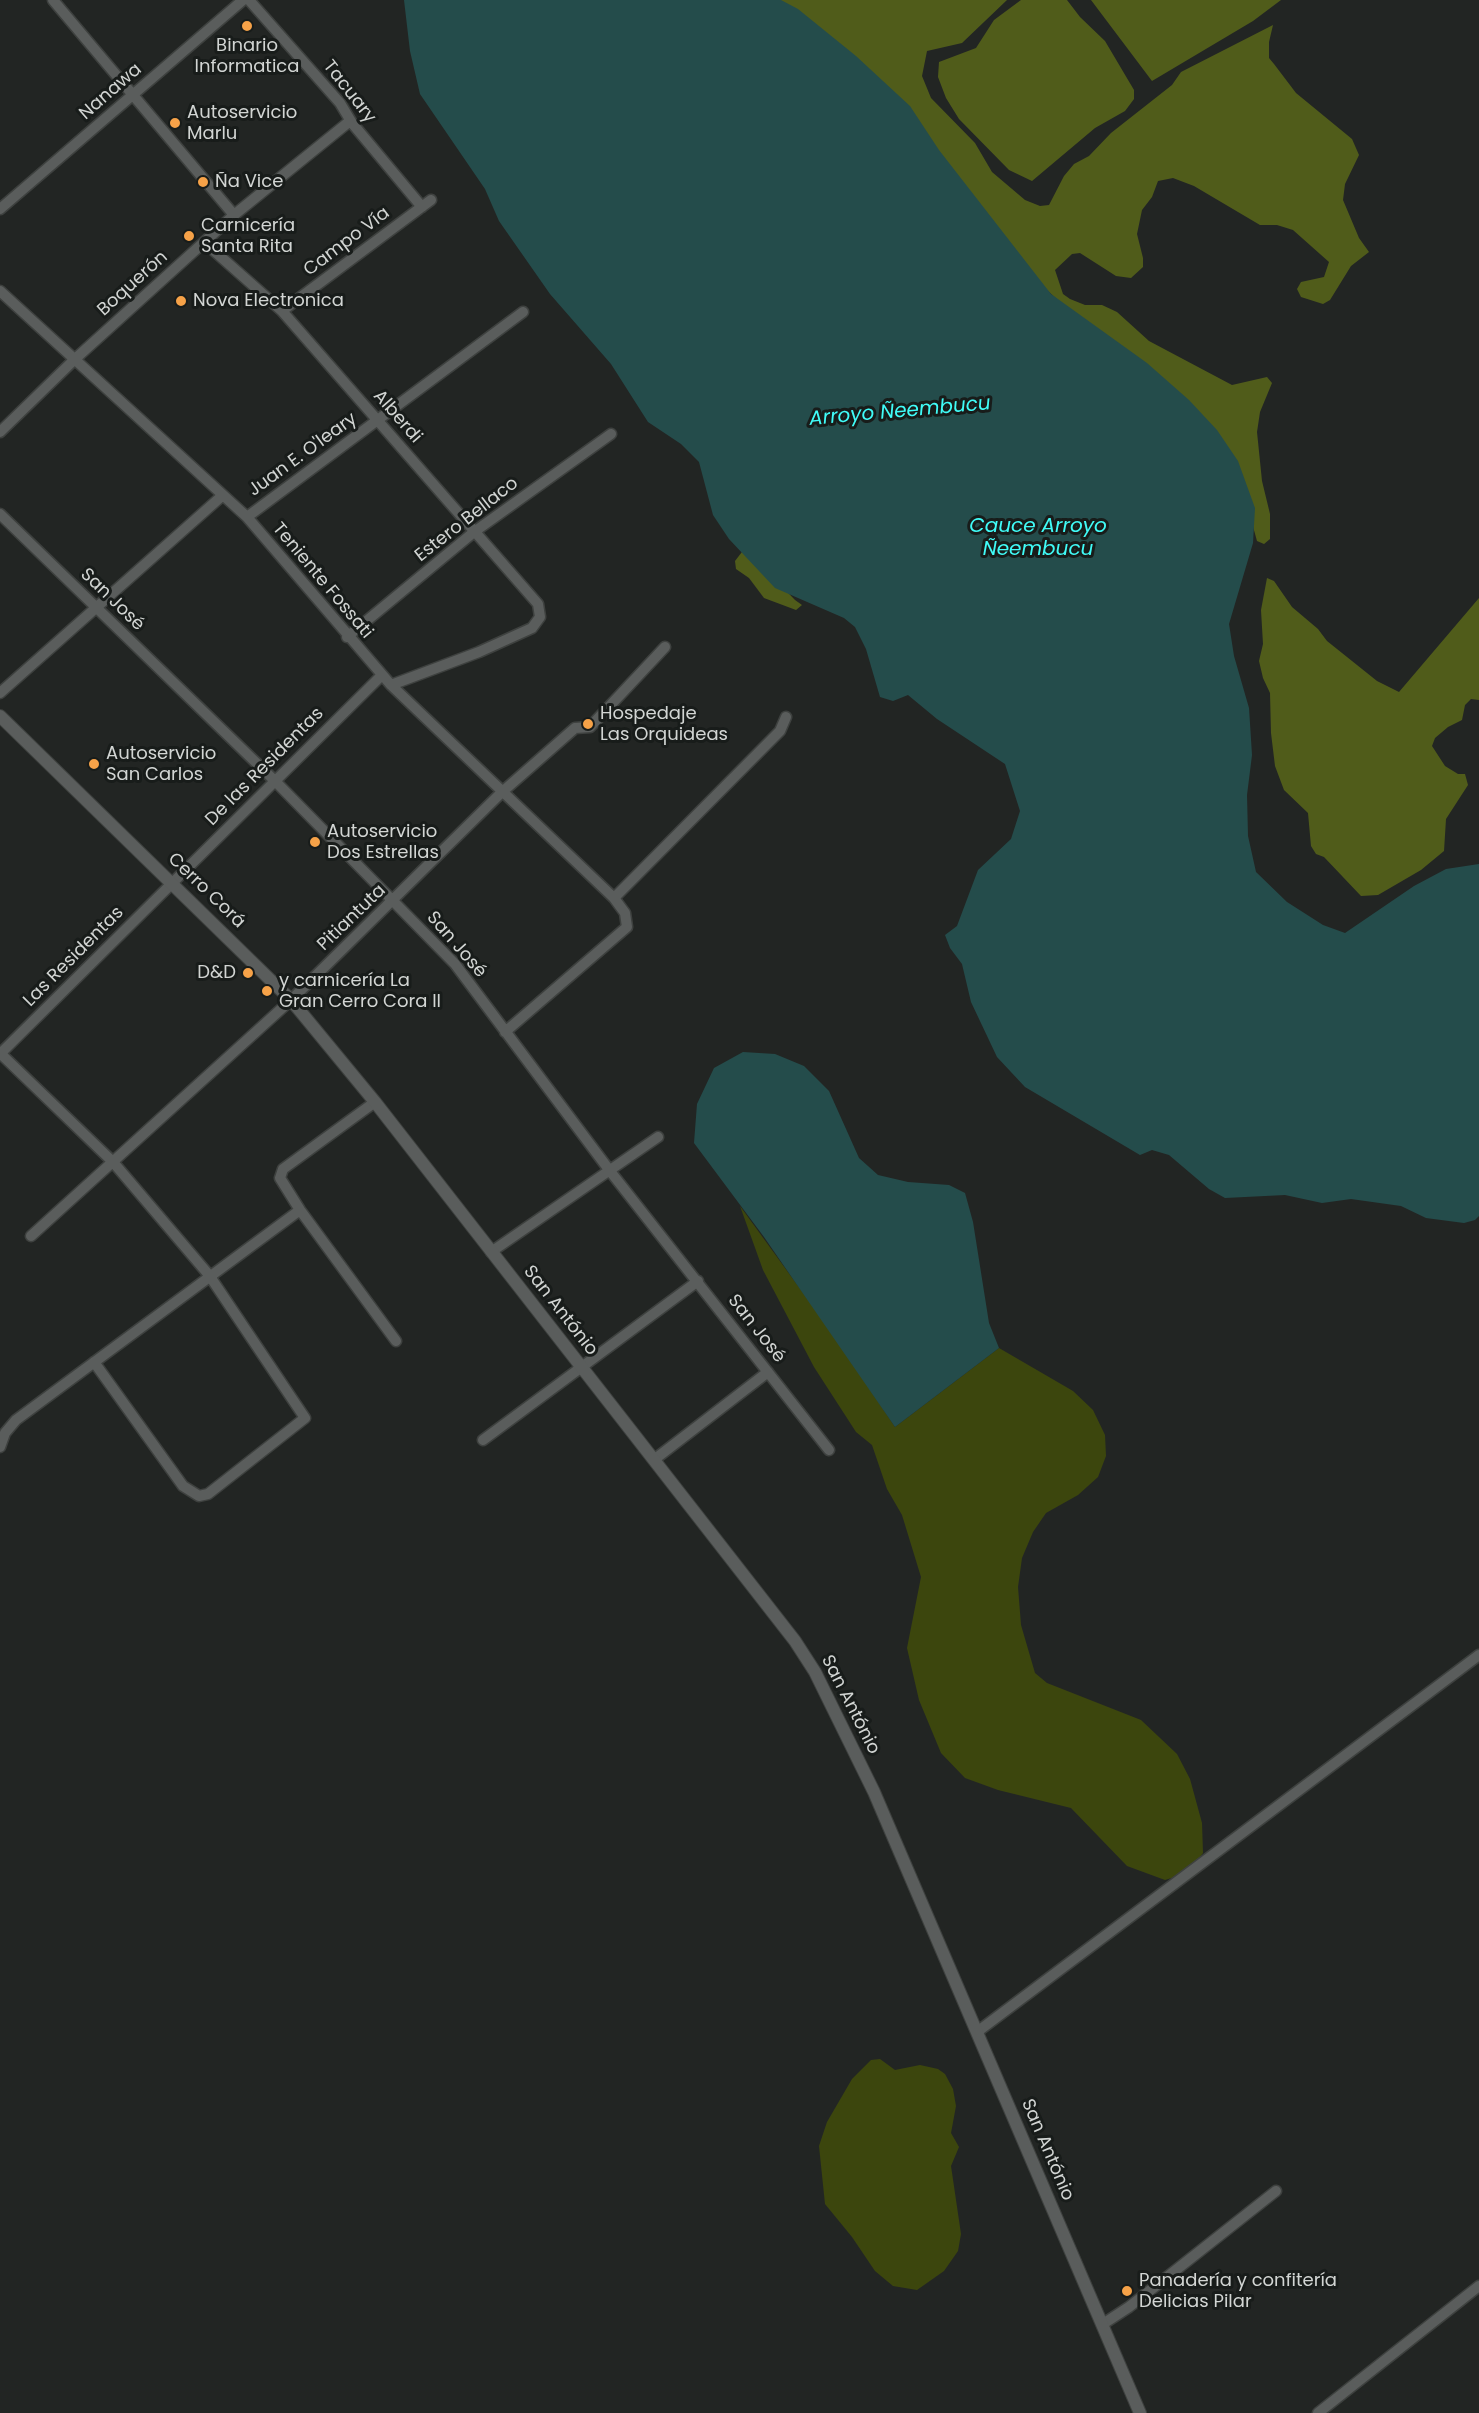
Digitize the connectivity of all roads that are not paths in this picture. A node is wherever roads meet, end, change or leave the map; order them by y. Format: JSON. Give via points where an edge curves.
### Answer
{"nodes":[{"id":1,"x":53,"y":0,"type":"edge"},
{"id":2,"x":243,"y":0,"type":"edge"},
{"id":3,"x":249,"y":0,"type":"edge"},
{"id":4,"x":134,"y":94,"type":"junction"},
{"id":5,"x":350,"y":120,"type":"junction"},
{"id":6,"x":427,"y":203,"type":"joint"},
{"id":7,"x":0,"y":209,"type":"edge"},
{"id":8,"x":234,"y":215,"type":"junction"},
{"id":9,"x":204,"y":242,"type":"junction"},
{"id":10,"x":0,"y":291,"type":"edge"},
{"id":11,"x":282,"y":311,"type":"junction"},
{"id":12,"x":523,"y":312,"type":"dead end"},
{"id":13,"x":75,"y":359,"type":"junction"},
{"id":14,"x":379,"y":420,"type":"junction"},
{"id":15,"x":0,"y":432,"type":"edge"},
{"id":16,"x":611,"y":435,"type":"dead end"},
{"id":17,"x":223,"y":495,"type":"junction"},
{"id":18,"x":0,"y":514,"type":"edge"},
{"id":19,"x":247,"y":517,"type":"junction"},
{"id":20,"x":474,"y":532,"type":"junction"},
{"id":21,"x":96,"y":608,"type":"junction"},
{"id":22,"x":347,"y":637,"type":"junction"},
{"id":23,"x":665,"y":647,"type":"dead end"},
{"id":24,"x":382,"y":675,"type":"junction"},
{"id":25,"x":391,"y":685,"type":"junction"},
{"id":26,"x":0,"y":693,"type":"edge"},
{"id":27,"x":0,"y":716,"type":"edge"},
{"id":28,"x":786,"y":717,"type":"dead end"},
{"id":29,"x":275,"y":781,"type":"junction"},
{"id":30,"x":501,"y":793,"type":"junction"},
{"id":31,"x":172,"y":883,"type":"junction"},
{"id":32,"x":614,"y":898,"type":"junction"},
{"id":33,"x":393,"y":901,"type":"junction"},
{"id":34,"x":291,"y":1000,"type":"junction"},
{"id":35,"x":505,"y":1032,"type":"junction"},
{"id":36,"x":0,"y":1054,"type":"edge"},
{"id":37,"x":375,"y":1102,"type":"junction"},
{"id":38,"x":658,"y":1137,"type":"dead end"},
{"id":39,"x":113,"y":1162,"type":"junction"},
{"id":40,"x":610,"y":1171,"type":"junction"},
{"id":41,"x":300,"y":1210,"type":"junction"},
{"id":42,"x":31,"y":1236,"type":"dead end"},
{"id":43,"x":491,"y":1252,"type":"junction"},
{"id":44,"x":209,"y":1275,"type":"junction"},
{"id":45,"x":698,"y":1281,"type":"junction"},
{"id":46,"x":396,"y":1341,"type":"dead end"},
{"id":47,"x":94,"y":1362,"type":"junction"},
{"id":48,"x":580,"y":1366,"type":"junction"},
{"id":49,"x":768,"y":1372,"type":"junction"},
{"id":50,"x":483,"y":1440,"type":"dead end"},
{"id":51,"x":0,"y":1447,"type":"edge"},
{"id":52,"x":829,"y":1450,"type":"dead end"},
{"id":53,"x":655,"y":1459,"type":"junction"},
{"id":54,"x":1479,"y":1654,"type":"edge"},
{"id":55,"x":977,"y":2032,"type":"junction"},
{"id":56,"x":1276,"y":2191,"type":"dead end"},
{"id":57,"x":1479,"y":2286,"type":"edge"},
{"id":58,"x":1103,"y":2324,"type":"junction"},
{"id":59,"x":1140,"y":2413,"type":"edge"},
{"id":60,"x":1318,"y":2413,"type":"edge"}],
"edges":[{"from":1,"to":4,"type":"street"},
{"from":2,"to":4,"type":"street","name":"Nanawa"},
{"from":3,"to":5,"type":"street","name":"Tacuary","via":[[340,103]]},
{"from":4,"to":7,"type":"street","name":"Nanawa"},
{"from":4,"to":8,"type":"street"},
{"from":5,"to":6,"type":"street","name":"Tacuary"},
{"from":5,"to":8,"type":"street","name":"Boquerón"},
{"from":6,"to":11,"type":"street","name":"Campo Vía"},
{"from":8,"to":9,"type":"street","name":"Boquerón"},
{"from":9,"to":11,"type":"street","name":"Alberdi"},
{"from":9,"to":13,"type":"street","name":"Boquerón"},
{"from":10,"to":13,"type":"street","name":"Teniente Fossati"},
{"from":11,"to":14,"type":"street","name":"Alberdi"},
{"from":12,"to":14,"type":"street","name":"Juan E. O'leary"},
{"from":13,"to":15,"type":"street","name":"Boquerón"},
{"from":13,"to":17,"type":"street","name":"Teniente Fossati"},
{"from":14,"to":19,"type":"street","name":"Juan E. O'leary"},
{"from":14,"to":20,"type":"street","name":"Alberdi"},
{"from":16,"to":20,"type":"street","name":"Estero Bellaco"},
{"from":17,"to":19,"type":"street","name":"Teniente Fossati"},
{"from":17,"to":21,"type":"street","name":"Juan E. O'leary"},
{"from":18,"to":21,"type":"street","name":"San José"},
{"from":19,"to":22,"type":"street","name":"Teniente Fossati"},
{"from":20,"to":22,"type":"street","name":"Estero Bellaco"},
{"from":20,"to":25,"type":"street","name":"Alberdi","via":[[538,604],[540,618],[532,628],[479,652]]},
{"from":21,"to":26,"type":"street","name":"Juan E. O'leary"},
{"from":21,"to":29,"type":"street","name":"San José"},
{"from":22,"to":24,"type":"street","name":"Teniente Fossati"},
{"from":23,"to":30,"type":"street","name":"Pitiantuta","via":[[590,727],[575,729]]},
{"from":24,"to":25,"type":"street","name":"Teniente Fossati"},
{"from":24,"to":29,"type":"street","name":"De las Residentas"},
{"from":25,"to":30,"type":"street","name":"Teniente Fossati"},
{"from":27,"to":31,"type":"street","name":"Cerro Corá"},
{"from":28,"to":32,"type":"street","via":[[780,730]]},
{"from":29,"to":31,"type":"street","name":"De las Residentas"},
{"from":29,"to":33,"type":"street","name":"San José"},
{"from":30,"to":32,"type":"street","name":"Teniente Fossati"},
{"from":30,"to":33,"type":"street","name":"Pitiantuta"},
{"from":31,"to":34,"type":"street","name":"Cerro Corá"},
{"from":31,"to":36,"type":"street","name":"Las Residentas"},
{"from":32,"to":35,"type":"street","via":[[625,913],[627,927]]},
{"from":33,"to":34,"type":"street","name":"Pitiantuta"},
{"from":33,"to":35,"type":"street","name":"San José","via":[[455,964]]},
{"from":34,"to":37,"type":"street","name":"Cerro Corá"},
{"from":34,"to":39,"type":"street","name":"Pitiantuta"},
{"from":35,"to":40,"type":"street","name":"San José"},
{"from":36,"to":39,"type":"street"},
{"from":37,"to":41,"type":"street","via":[[283,1169],[280,1178]]},
{"from":37,"to":43,"type":"street","name":"San António"},
{"from":38,"to":40,"type":"street"},
{"from":39,"to":42,"type":"street","name":"Pitiantuta"},
{"from":39,"to":44,"type":"street"},
{"from":40,"to":43,"type":"street"},
{"from":40,"to":45,"type":"street","name":"San José"},
{"from":41,"to":44,"type":"street"},
{"from":41,"to":46,"type":"street"},
{"from":43,"to":48,"type":"street","name":"San António"},
{"from":44,"to":47,"type":"street"},
{"from":44,"to":47,"type":"street","via":[[305,1418],[208,1494],[199,1496],[183,1486]]},
{"from":45,"to":48,"type":"street"},
{"from":45,"to":49,"type":"street","name":"San José"},
{"from":47,"to":51,"type":"street","via":[[16,1420]]},
{"from":48,"to":50,"type":"street"},
{"from":48,"to":53,"type":"street","name":"San António"},
{"from":49,"to":52,"type":"street","name":"San José"},
{"from":49,"to":53,"type":"street"},
{"from":53,"to":55,"type":"street","name":"San António","via":[[795,1641],[814,1672],[874,1792]]},
{"from":54,"to":55,"type":"street"},
{"from":55,"to":58,"type":"street","name":"San António"},
{"from":56,"to":58,"type":"street"},
{"from":57,"to":60,"type":"street"},
{"from":58,"to":59,"type":"street","name":"San António"}]}
